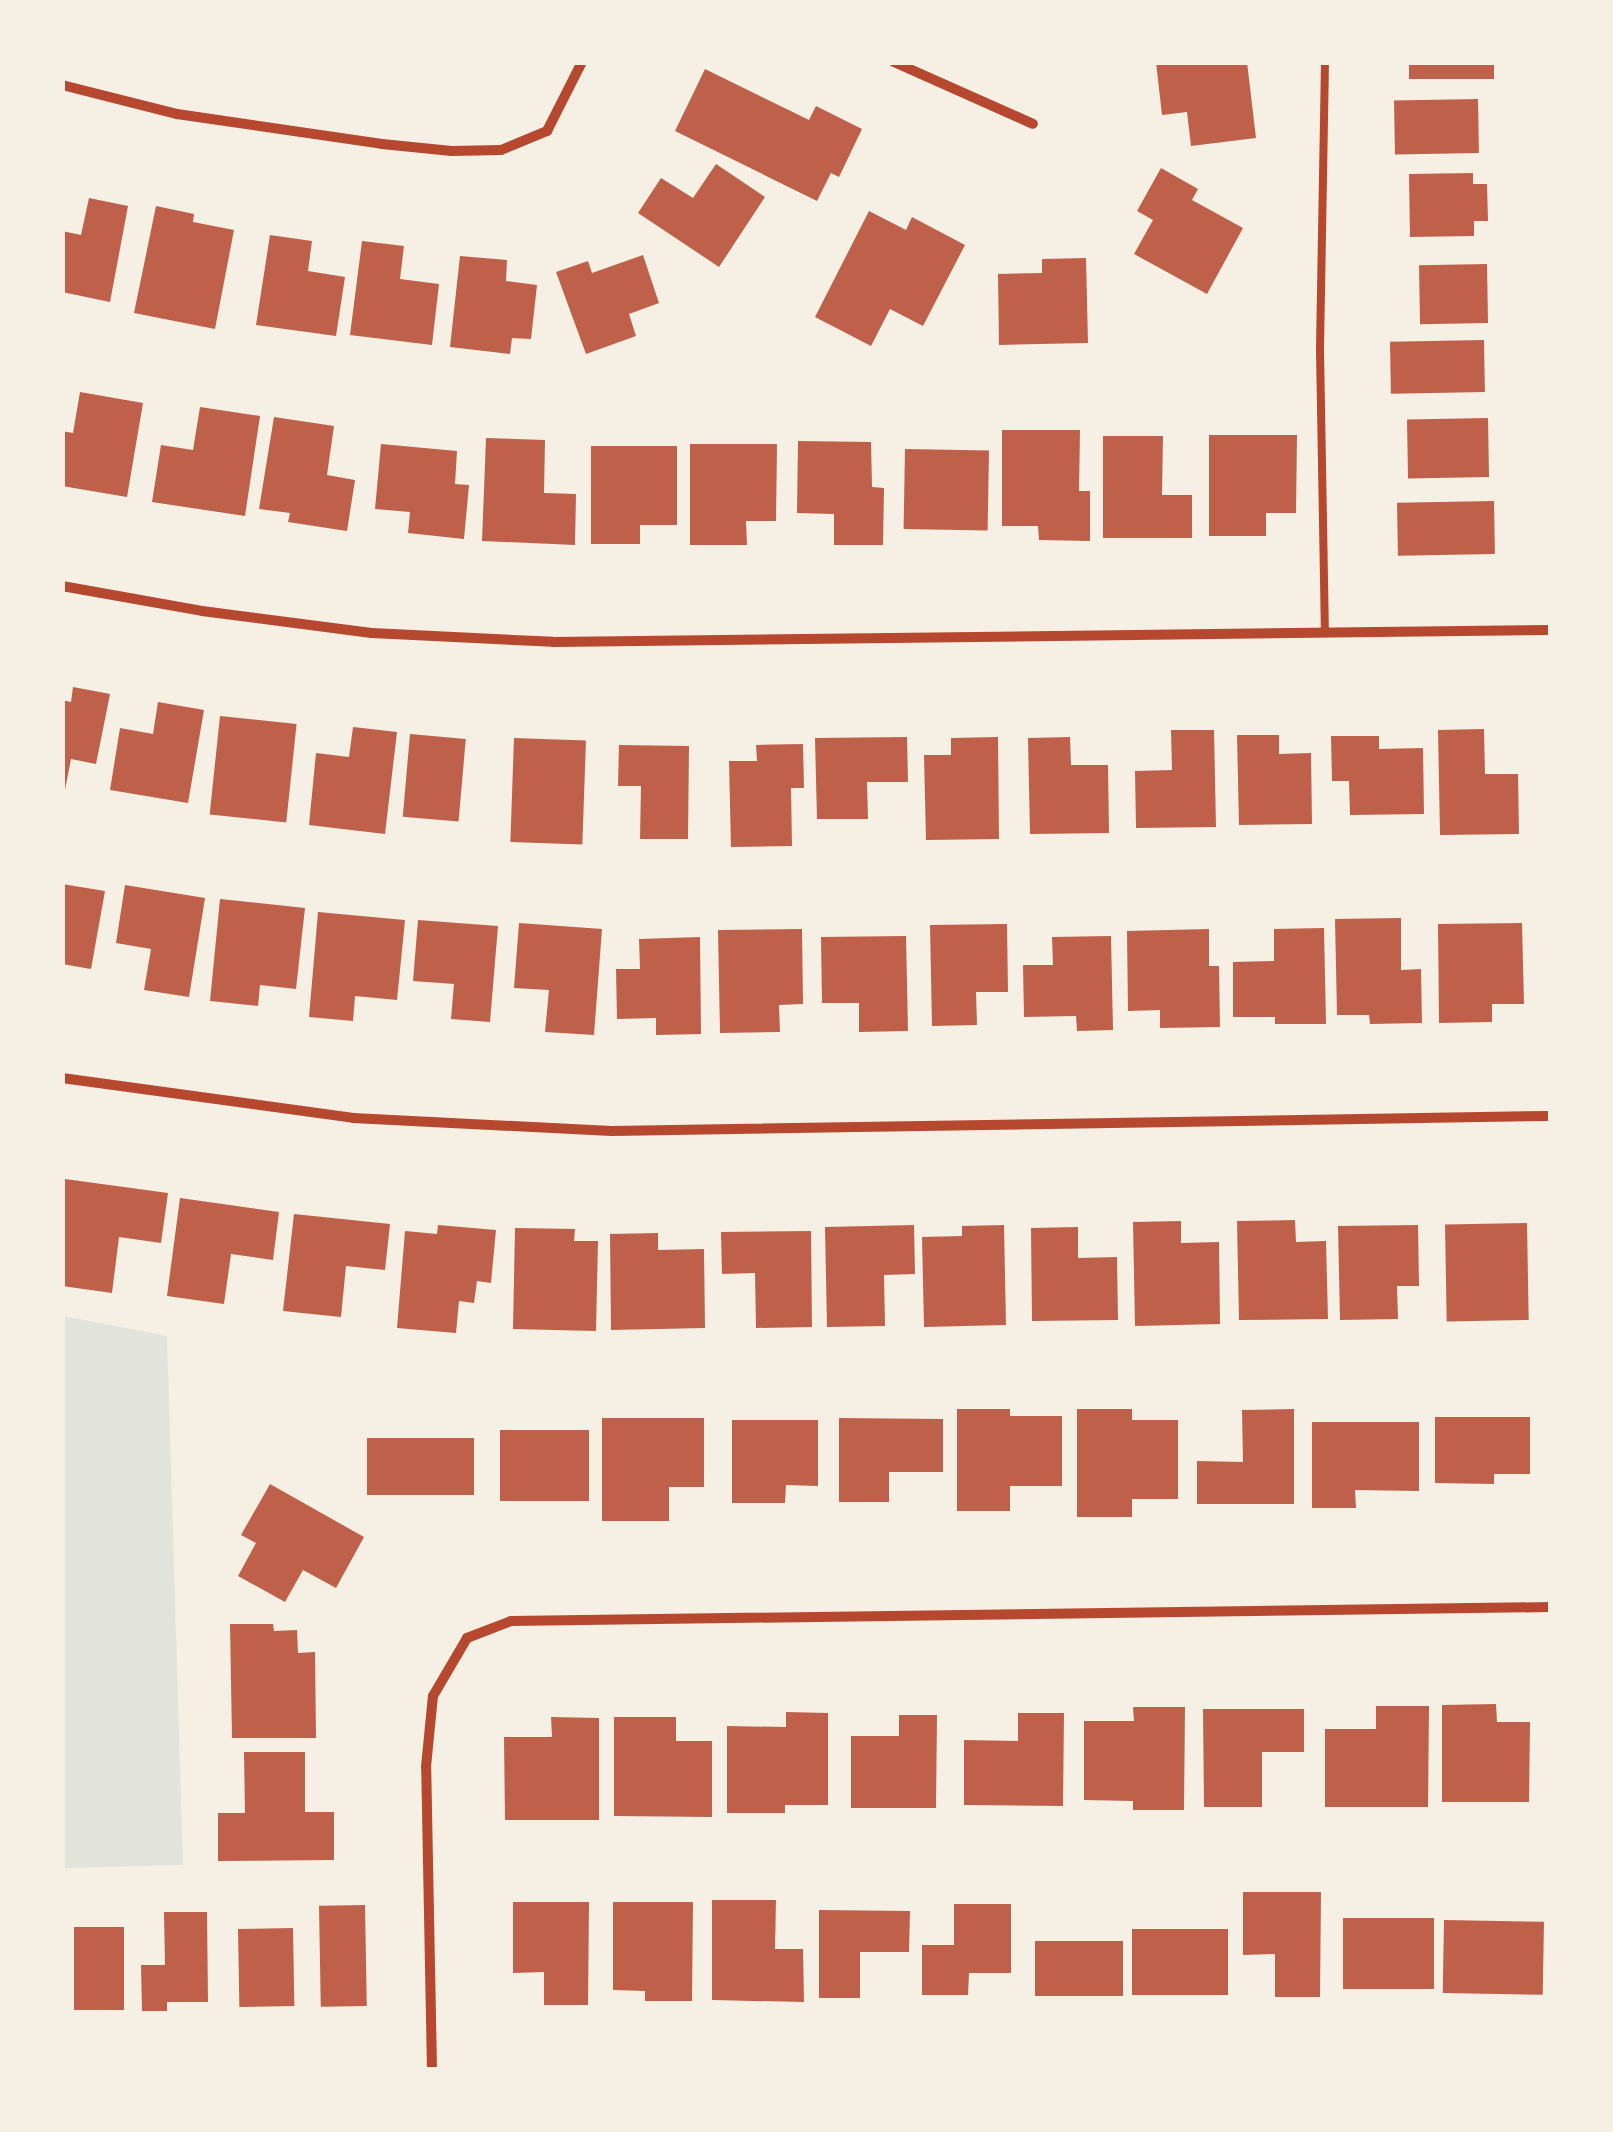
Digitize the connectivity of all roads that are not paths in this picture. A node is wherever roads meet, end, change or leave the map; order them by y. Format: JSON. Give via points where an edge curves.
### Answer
{"nodes":[{"id":1,"x":582,"y":62,"type":"edge"},
{"id":2,"x":894,"y":62,"type":"edge"},
{"id":3,"x":1324,"y":62,"type":"edge"},
{"id":4,"x":62,"y":85,"type":"edge"},
{"id":5,"x":1033,"y":124,"type":"dead end"},
{"id":6,"x":62,"y":586,"type":"edge"},
{"id":7,"x":1550,"y":630,"type":"edge"},
{"id":8,"x":1324,"y":632,"type":"junction"},
{"id":9,"x":62,"y":1078,"type":"edge"},
{"id":10,"x":1550,"y":1116,"type":"edge"},
{"id":11,"x":1550,"y":1608,"type":"edge"},
{"id":12,"x":432,"y":2070,"type":"edge"}],
"edges":[{"from":1,"to":4,"type":"street","via":[[548,132],[501,150],[382,144],[195,116]]},
{"from":2,"to":5,"type":"street"},
{"from":3,"to":8,"type":"lane"},
{"from":6,"to":8,"type":"street","via":[[372,633],[553,642]]},
{"from":7,"to":8,"type":"street"},
{"from":9,"to":10,"type":"street","via":[[353,1118],[612,1131]]},
{"from":11,"to":12,"type":"street","via":[[510,1621],[467,1638],[433,1696],[426,1767]]}]}
